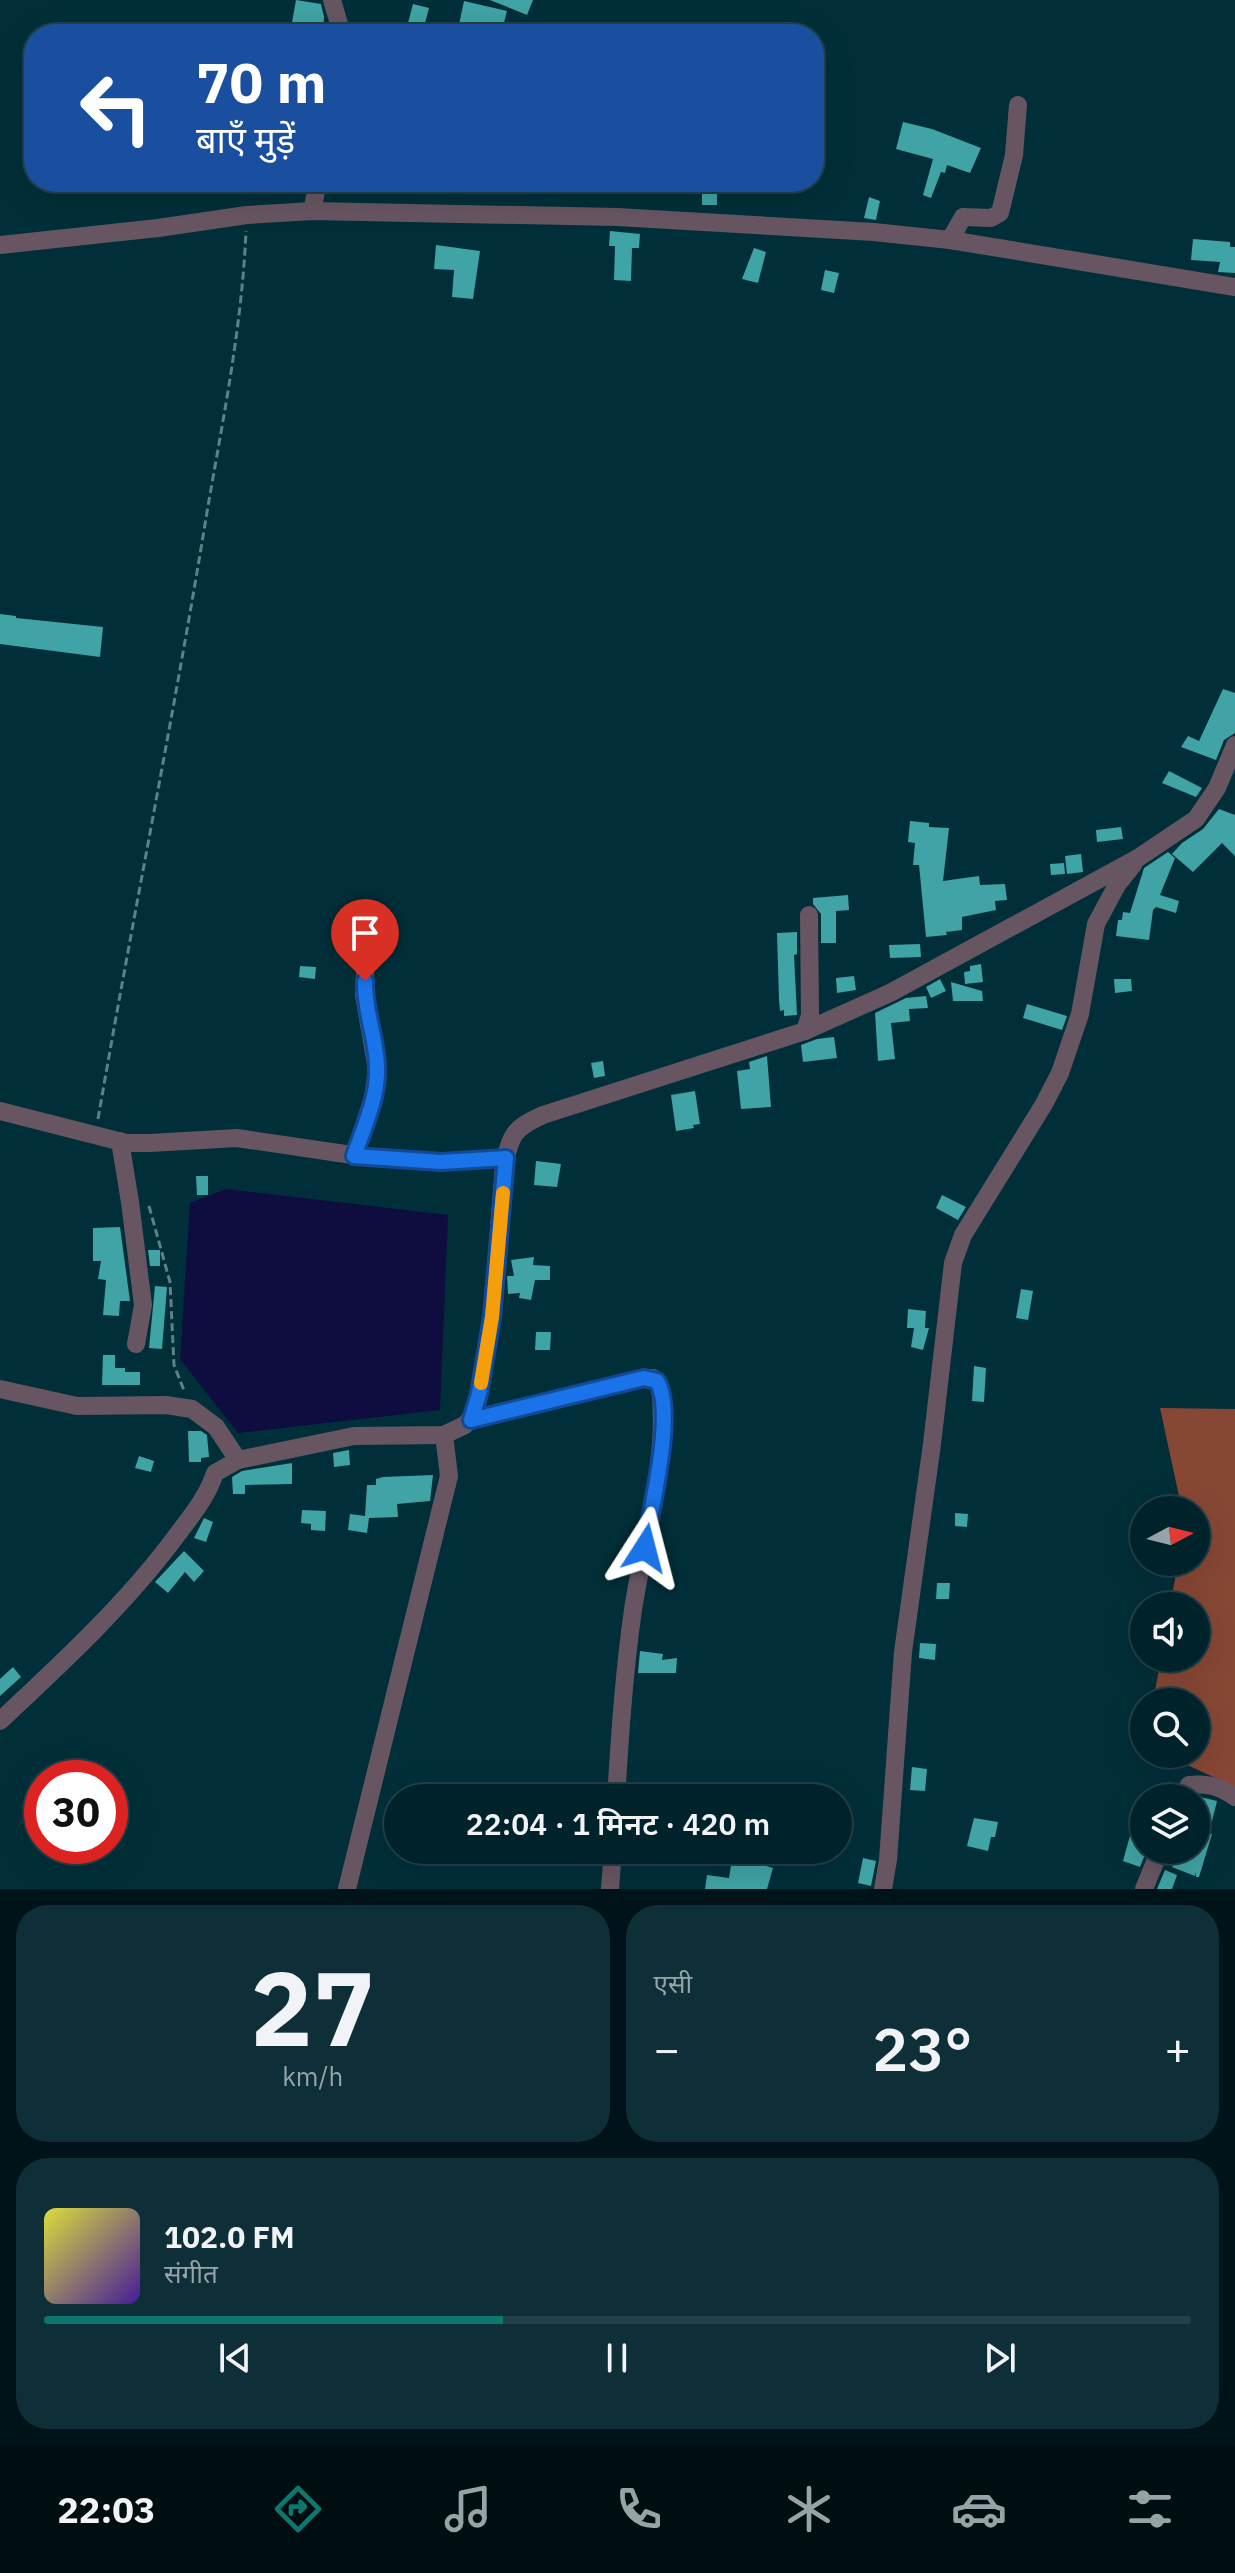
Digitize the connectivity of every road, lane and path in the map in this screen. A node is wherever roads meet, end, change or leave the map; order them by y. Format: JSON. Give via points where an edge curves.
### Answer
{"nodes":[{"id":1,"x":332,"y":0,"type":"edge"},
{"id":2,"x":339,"y":24,"type":"edge"},
{"id":3,"x":1018,"y":105,"type":"dead end"},
{"id":4,"x":316,"y":192,"type":"edge"},
{"id":5,"x":312,"y":211,"type":"junction"},
{"id":6,"x":247,"y":215,"type":"junction"},
{"id":7,"x":950,"y":240,"type":"junction"},
{"id":8,"x":0,"y":245,"type":"edge"},
{"id":9,"x":1235,"y":287,"type":"edge"},
{"id":10,"x":1235,"y":745,"type":"edge"},
{"id":11,"x":1138,"y":858,"type":"junction"},
{"id":12,"x":809,"y":915,"type":"dead end"},
{"id":13,"x":367,"y":936,"type":"dead end"},
{"id":14,"x":805,"y":1031,"type":"junction"},
{"id":15,"x":0,"y":1111,"type":"edge"},
{"id":16,"x":95,"y":1134,"type":"junction"},
{"id":17,"x":120,"y":1141,"type":"junction"},
{"id":18,"x":354,"y":1156,"type":"junction"},
{"id":19,"x":506,"y":1158,"type":"junction"},
{"id":20,"x":147,"y":1199,"type":"dead end"},
{"id":21,"x":136,"y":1344,"type":"dead end"},
{"id":22,"x":0,"y":1389,"type":"edge"},
{"id":23,"x":192,"y":1409,"type":"junction"},
{"id":24,"x":471,"y":1420,"type":"junction"},
{"id":25,"x":444,"y":1435,"type":"junction"},
{"id":26,"x":238,"y":1460,"type":"junction"},
{"id":27,"x":0,"y":1721,"type":"edge"},
{"id":28,"x":617,"y":1784,"type":"edge"},
{"id":29,"x":1210,"y":1785,"type":"edge"},
{"id":30,"x":1235,"y":1797,"type":"edge"},
{"id":31,"x":612,"y":1864,"type":"edge"},
{"id":32,"x":1154,"y":1864,"type":"edge"},
{"id":33,"x":347,"y":1889,"type":"edge"},
{"id":34,"x":610,"y":1889,"type":"edge"},
{"id":35,"x":883,"y":1889,"type":"edge"},
{"id":36,"x":1144,"y":1889,"type":"edge"}],
"edges":[{"from":1,"to":2,"type":"street"},
{"from":3,"to":7,"type":"street","via":[[1014,155],[1000,213],[991,218],[963,217]]},
{"from":4,"to":5,"type":"street"},
{"from":5,"to":6,"type":"street"},
{"from":5,"to":7,"type":"street","via":[[617,217]]},
{"from":6,"to":8,"type":"street"},
{"from":6,"to":16,"type":"path","via":[[242,297],[200,559]]},
{"from":7,"to":9,"type":"street"},
{"from":10,"to":11,"type":"street","via":[[1196,819]]},
{"from":11,"to":14,"type":"street","via":[[890,993]]},
{"from":11,"to":35,"type":"street","via":[[1096,924],[1080,1014],[1060,1073],[960,1241],[953,1263],[903,1652]]},
{"from":12,"to":14,"type":"street","via":[[810,1015]]},
{"from":13,"to":18,"type":"street","via":[[364,995],[377,1070]]},
{"from":14,"to":19,"type":"street","via":[[543,1115],[514,1132]]},
{"from":15,"to":16,"type":"street"},
{"from":16,"to":17,"type":"street"},
{"from":17,"to":18,"type":"street","via":[[237,1138]]},
{"from":17,"to":21,"type":"street","via":[[143,1305]]},
{"from":18,"to":19,"type":"street","via":[[441,1162]]},
{"from":19,"to":24,"type":"street","via":[[492,1317]]},
{"from":20,"to":23,"type":"path","via":[[170,1282],[174,1365]]},
{"from":22,"to":23,"type":"street","via":[[77,1406]]},
{"from":23,"to":26,"type":"street","via":[[216,1427]]},
{"from":24,"to":25,"type":"street"},
{"from":24,"to":28,"type":"street","via":[[644,1378],[653,1378],[660,1386],[663,1431],[633,1610]]},
{"from":25,"to":26,"type":"street","via":[[354,1436]]},
{"from":25,"to":33,"type":"street","via":[[449,1476]]},
{"from":26,"to":27,"type":"street","via":[[215,1473],[208,1492],[124,1600]]},
{"from":29,"to":30,"type":"street"},
{"from":31,"to":34,"type":"street"},
{"from":32,"to":36,"type":"street"}]}
